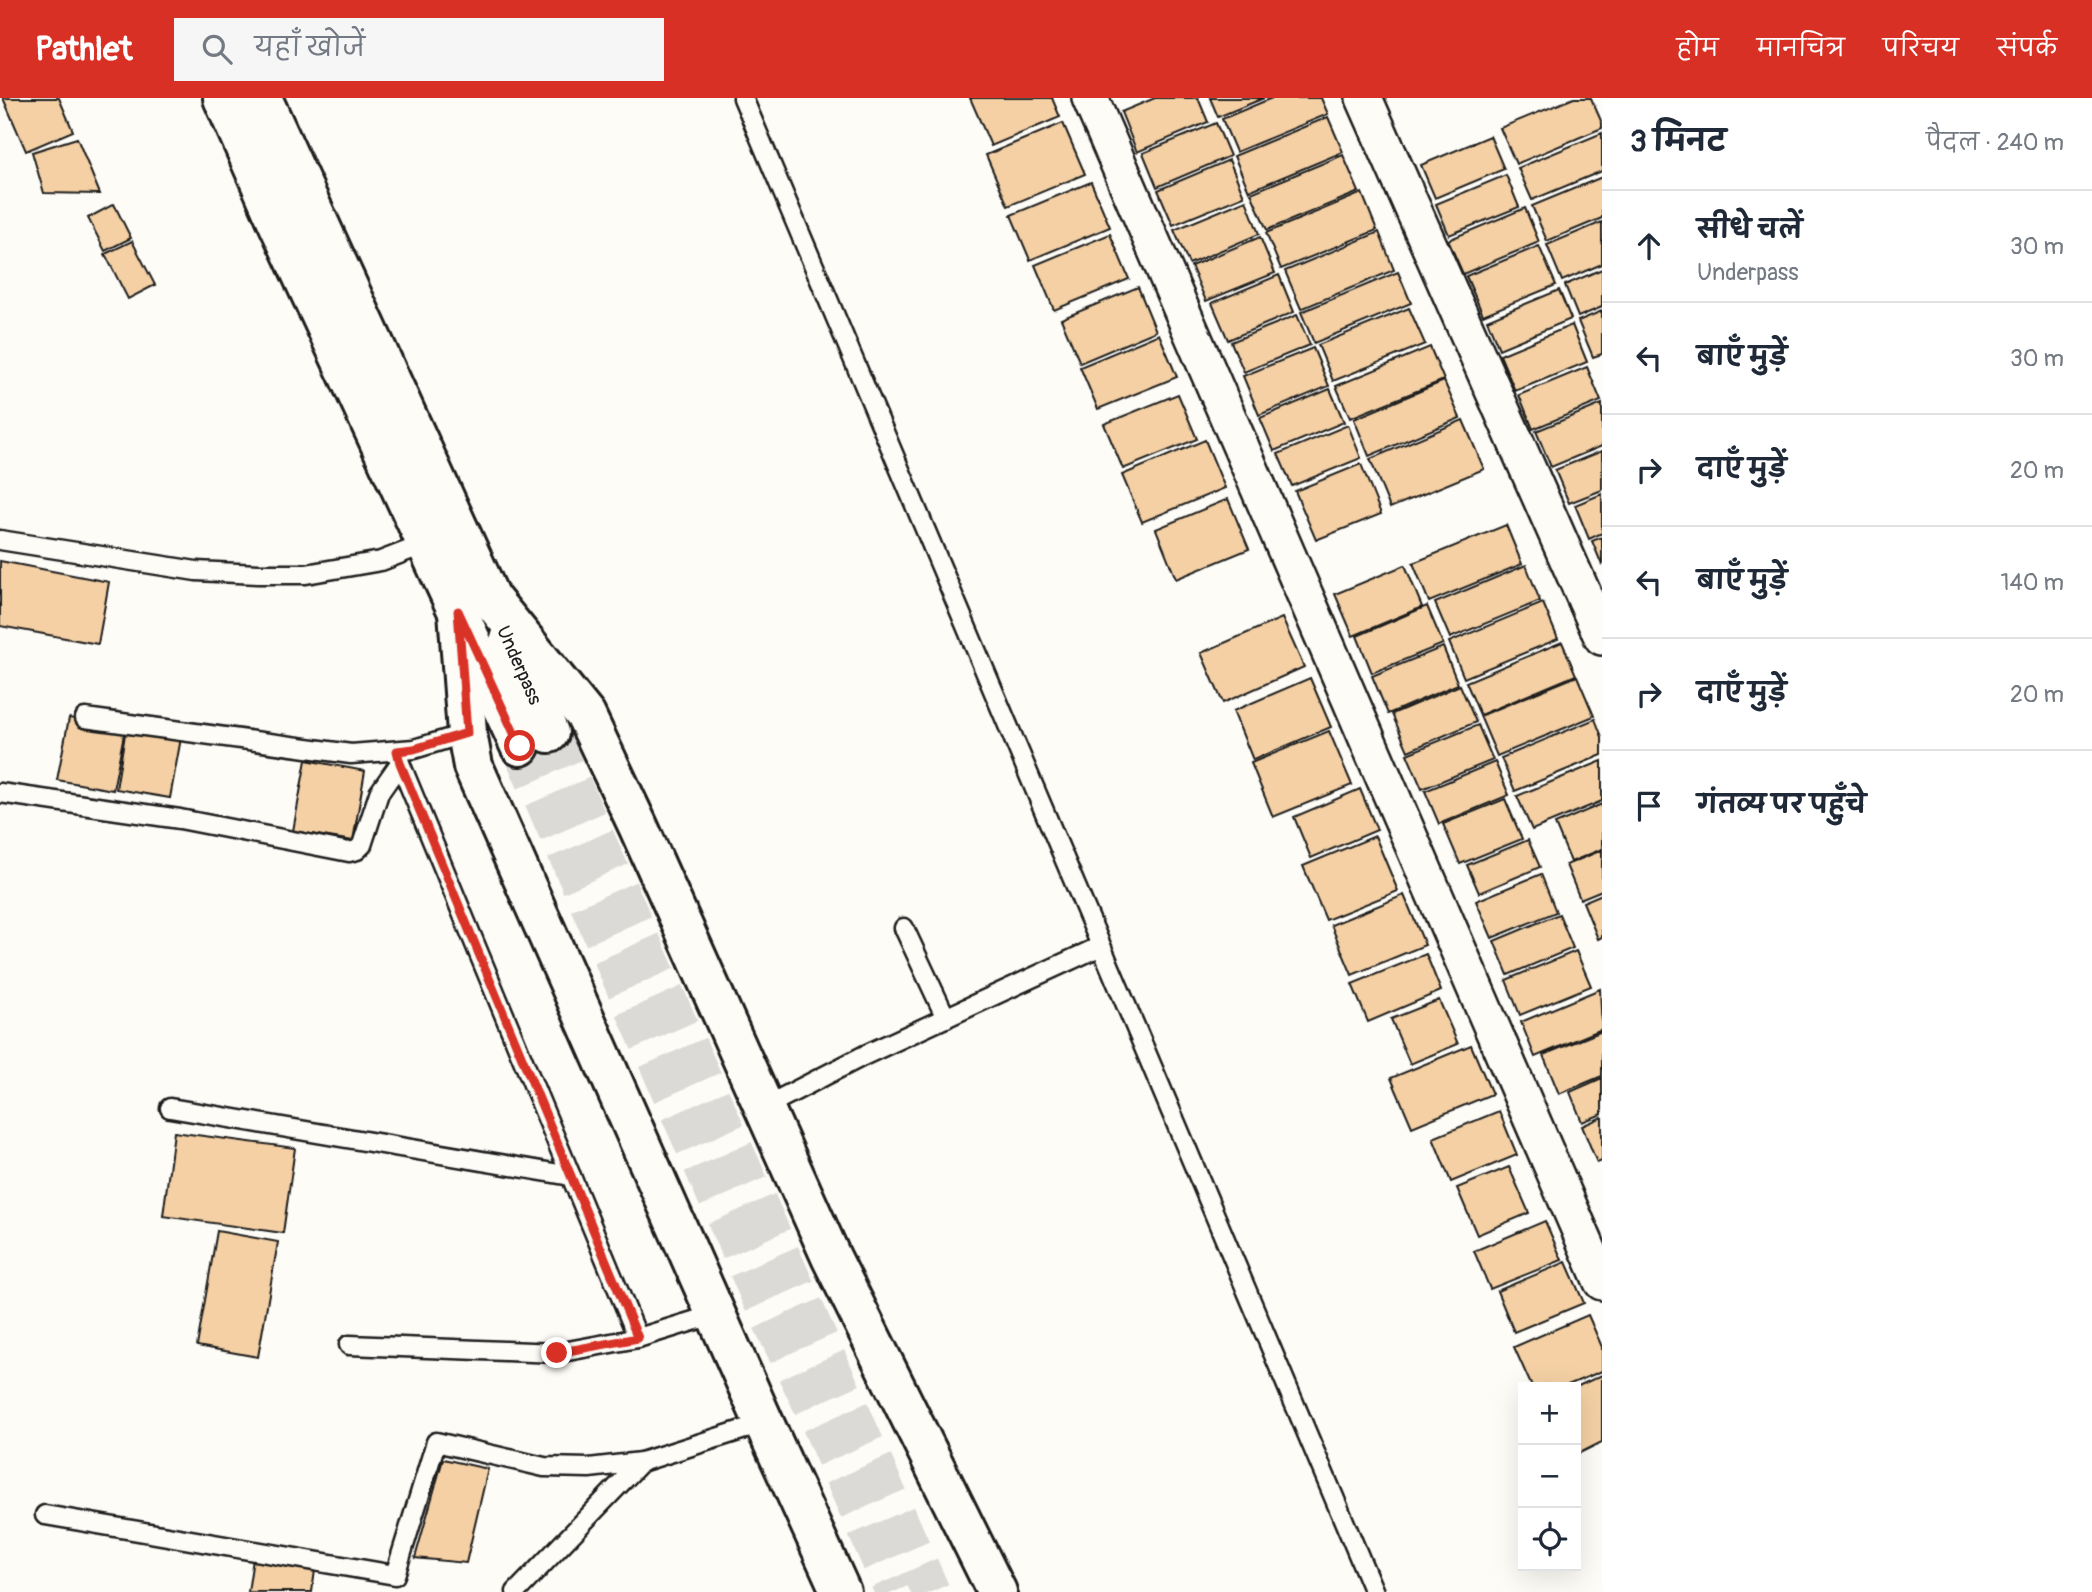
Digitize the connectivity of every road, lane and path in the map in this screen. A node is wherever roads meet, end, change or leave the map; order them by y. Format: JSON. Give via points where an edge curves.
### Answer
{"nodes":[{"id":1,"x":223,"y":98,"type":"edge"},
{"id":2,"x":262,"y":98,"type":"edge"},
{"id":3,"x":743,"y":98,"type":"edge"},
{"id":4,"x":1364,"y":98,"type":"edge"},
{"id":5,"x":1094,"y":99,"type":"edge"},
{"id":6,"x":0,"y":540,"type":"edge"},
{"id":7,"x":425,"y":544,"type":"junction"},
{"id":8,"x":474,"y":605,"type":"junction"},
{"id":9,"x":1602,"y":637,"type":"edge"},
{"id":10,"x":85,"y":718,"type":"dead end"},
{"id":11,"x":467,"y":733,"type":"junction"},
{"id":12,"x":534,"y":739,"type":"tunnel mouth"},
{"id":13,"x":398,"y":757,"type":"junction"},
{"id":14,"x":0,"y":793,"type":"edge"},
{"id":15,"x":904,"y":928,"type":"dead end"},
{"id":16,"x":1101,"y":946,"type":"junction"},
{"id":17,"x":946,"y":1018,"type":"junction"},
{"id":18,"x":764,"y":1107,"type":"junction"},
{"id":19,"x":170,"y":1108,"type":"dead end"},
{"id":20,"x":571,"y":1176,"type":"junction"},
{"id":21,"x":1602,"y":1282,"type":"edge"},
{"id":22,"x":716,"y":1314,"type":"junction"},
{"id":23,"x":638,"y":1338,"type":"junction"},
{"id":24,"x":349,"y":1345,"type":"dead end"},
{"id":25,"x":764,"y":1423,"type":"junction"},
{"id":26,"x":641,"y":1462,"type":"junction"},
{"id":27,"x":45,"y":1515,"type":"dead end"},
{"id":28,"x":516,"y":1592,"type":"edge"},
{"id":29,"x":841,"y":1592,"type":"edge"},
{"id":30,"x":997,"y":1592,"type":"edge"},
{"id":31,"x":1374,"y":1592,"type":"edge"}],
"edges":[{"from":1,"to":7,"type":"main road"},
{"from":2,"to":8,"type":"main road"},
{"from":3,"to":16,"type":"lane"},
{"from":4,"to":9,"type":"street"},
{"from":5,"to":21,"type":"street"},
{"from":6,"to":7,"type":"lane","via":[[196,571],[258,574],[306,573],[381,561]]},
{"from":7,"to":8,"type":"main road"},
{"from":8,"to":11,"type":"main road"},
{"from":8,"to":12,"type":"main road","name":"Underpass"},
{"from":8,"to":18,"type":"main road","via":[[586,716]]},
{"from":10,"to":13,"type":"lane"},
{"from":11,"to":13,"type":"lane"},
{"from":11,"to":22,"type":"main road","via":[[473,766]]},
{"from":13,"to":14,"type":"lane","via":[[379,793],[362,845],[349,852],[180,819]]},
{"from":13,"to":20,"type":"lane"},
{"from":15,"to":17,"type":"lane"},
{"from":16,"to":17,"type":"lane"},
{"from":16,"to":31,"type":"lane"},
{"from":17,"to":18,"type":"lane"},
{"from":18,"to":30,"type":"main road","via":[[831,1257]]},
{"from":19,"to":20,"type":"lane"},
{"from":20,"to":23,"type":"lane"},
{"from":22,"to":23,"type":"lane"},
{"from":22,"to":25,"type":"main road"},
{"from":23,"to":24,"type":"lane","via":[[557,1353]]},
{"from":25,"to":26,"type":"lane"},
{"from":25,"to":29,"type":"main road"},
{"from":26,"to":27,"type":"lane","via":[[544,1467],[436,1442],[395,1575]]},
{"from":26,"to":28,"type":"lane"}]}
